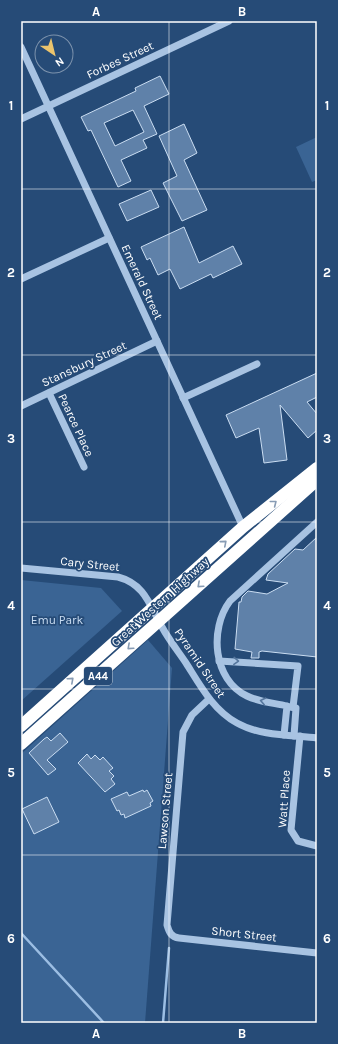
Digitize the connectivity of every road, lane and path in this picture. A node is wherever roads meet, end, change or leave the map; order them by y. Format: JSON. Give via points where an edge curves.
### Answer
{"nodes":[{"id":1,"x":229,"y":21,"type":"edge"},
{"id":2,"x":21,"y":47,"type":"edge"},
{"id":3,"x":48,"y":106,"type":"junction"},
{"id":4,"x":21,"y":119,"type":"edge"},
{"id":5,"x":109,"y":238,"type":"junction"},
{"id":6,"x":21,"y":279,"type":"edge"},
{"id":7,"x":157,"y":341,"type":"junction"},
{"id":8,"x":257,"y":364,"type":"dead end"},
{"id":9,"x":49,"y":393,"type":"junction"},
{"id":10,"x":183,"y":398,"type":"junction"},
{"id":11,"x":21,"y":406,"type":"edge"},
{"id":12,"x":84,"y":467,"type":"dead end"},
{"id":13,"x":317,"y":468,"type":"edge"},
{"id":14,"x":317,"y":480,"type":"edge"},
{"id":15,"x":317,"y":522,"type":"edge"},
{"id":16,"x":243,"y":527,"type":"junction"},
{"id":17,"x":21,"y":568,"type":"edge"},
{"id":18,"x":153,"y":606,"type":"junction"},
{"id":19,"x":159,"y":621,"type":"junction"},
{"id":20,"x":219,"y":660,"type":"junction"},
{"id":21,"x":209,"y":699,"type":"junction"},
{"id":22,"x":292,"y":707,"type":"junction"},
{"id":23,"x":21,"y":726,"type":"edge"},
{"id":24,"x":284,"y":735,"type":"junction"},
{"id":25,"x":297,"y":736,"type":"junction"},
{"id":26,"x":317,"y":738,"type":"edge"},
{"id":27,"x":21,"y":744,"type":"edge"},
{"id":28,"x":317,"y":846,"type":"edge"},
{"id":29,"x":170,"y":934,"type":"joint"},
{"id":30,"x":317,"y":953,"type":"edge"}],
"edges":[{"from":1,"to":3,"type":"street","name":"Forbes Street"},
{"from":2,"to":3,"type":"street","name":"Emerald Street"},
{"from":3,"to":4,"type":"street","name":"Forbes Street"},
{"from":3,"to":5,"type":"street","name":"Emerald Street"},
{"from":5,"to":6,"type":"street"},
{"from":5,"to":7,"type":"street","name":"Emerald Street"},
{"from":7,"to":9,"type":"street","name":"Stansbury Street"},
{"from":7,"to":10,"type":"street","name":"Emerald Street"},
{"from":8,"to":10,"type":"street"},
{"from":9,"to":11,"type":"street","name":"Stansbury Street"},
{"from":9,"to":12,"type":"street","name":"Pearce Place"},
{"from":10,"to":16,"type":"street","name":"Emerald Street"},
{"from":16,"to":13,"type":"highway","name":"Great Western Highway","number":"A44","one_way":true},
{"from":14,"to":19,"type":"highway","name":"Great Western Highway","number":"A44","one_way":true},
{"from":15,"to":20,"type":"street","via":[[226,606],[217,636]]},
{"from":18,"to":16,"type":"highway","name":"Great Western Highway","number":"A44","one_way":true},
{"from":17,"to":18,"type":"street","name":"Cary Street","via":[[124,578],[139,588]]},
{"from":18,"to":19,"type":"street","name":"Cary Street"},
{"from":23,"to":18,"type":"highway","name":"Great Western Highway","number":"A44","one_way":true},
{"from":19,"to":21,"type":"street","name":"Pyramid Street"},
{"from":19,"to":27,"type":"highway","name":"Great Western Highway","number":"A44","one_way":true},
{"from":22,"to":20,"type":"street","one_way":true,"via":[[252,698],[242,693],[226,676]]},
{"from":20,"to":22,"type":"street","one_way":true,"via":[[298,666]]},
{"from":21,"to":24,"type":"street","name":"Pyramid Street","via":[[218,710],[238,724]]},
{"from":21,"to":29,"type":"street","name":"Lawson Street","via":[[187,721],[182,738],[167,925]]},
{"from":22,"to":24,"type":"street"},
{"from":22,"to":25,"type":"street","name":"Watt Place"},
{"from":24,"to":25,"type":"street","name":"Pyramid Street"},
{"from":25,"to":26,"type":"street","name":"Pyramid Street"},
{"from":25,"to":28,"type":"street","name":"Watt Place","via":[[292,830],[298,841]]},
{"from":29,"to":30,"type":"street","name":"Short Street","via":[[179,938]]}]}
